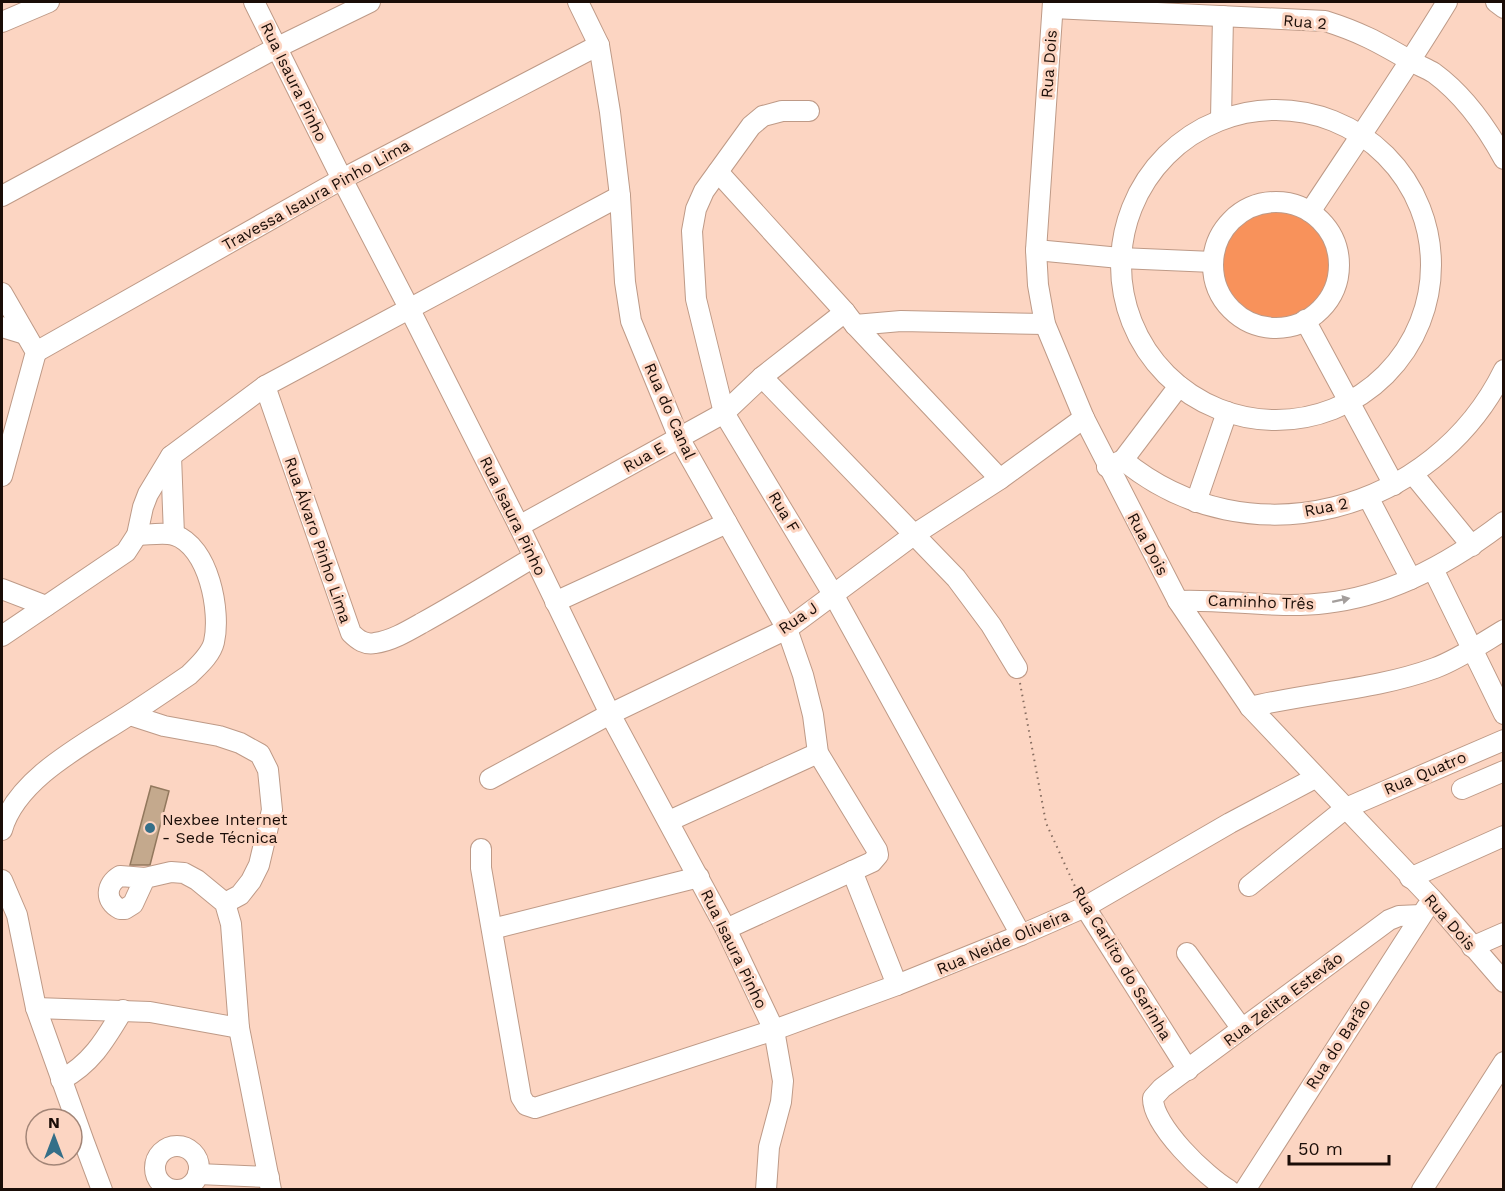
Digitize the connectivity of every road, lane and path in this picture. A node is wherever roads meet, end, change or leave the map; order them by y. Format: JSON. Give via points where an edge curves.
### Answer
{"nodes":[{"id":1,"x":49,"y":2,"type":"edge"},
{"id":2,"x":254,"y":2,"type":"edge"},
{"id":3,"x":370,"y":2,"type":"edge"},
{"id":4,"x":578,"y":2,"type":"edge"},
{"id":5,"x":1447,"y":2,"type":"edge"},
{"id":6,"x":1496,"y":2,"type":"edge"},
{"id":7,"x":1053,"y":5,"type":"edge"},
{"id":8,"x":1503,"y":8,"type":"edge"},
{"id":9,"x":1222,"y":16,"type":"junction"},
{"id":10,"x":2,"y":22,"type":"edge"},
{"id":11,"x":599,"y":45,"type":"junction"},
{"id":12,"x":276,"y":48,"type":"junction"},
{"id":13,"x":1411,"y":62,"type":"junction"},
{"id":14,"x":809,"y":111,"type":"dead end"},
{"id":15,"x":1221,"y":119,"type":"junction"},
{"id":16,"x":1360,"y":134,"type":"junction"},
{"id":17,"x":1503,"y":159,"type":"edge"},
{"id":18,"x":718,"y":172,"type":"junction"},
{"id":19,"x":342,"y":179,"type":"junction"},
{"id":20,"x":2,"y":196,"type":"edge"},
{"id":21,"x":620,"y":196,"type":"junction"},
{"id":22,"x":1310,"y":212,"type":"junction"},
{"id":23,"x":1036,"y":250,"type":"junction"},
{"id":24,"x":1120,"y":258,"type":"junction"},
{"id":25,"x":1213,"y":262,"type":"junction"},
{"id":26,"x":2,"y":293,"type":"edge"},
{"id":27,"x":409,"y":308,"type":"junction"},
{"id":28,"x":850,"y":319,"type":"junction"},
{"id":29,"x":1305,"y":320,"type":"junction"},
{"id":30,"x":1045,"y":324,"type":"junction"},
{"id":31,"x":2,"y":327,"type":"edge"},
{"id":32,"x":26,"y":334,"type":"junction"},
{"id":33,"x":36,"y":352,"type":"junction"},
{"id":34,"x":1503,"y":370,"type":"edge"},
{"id":35,"x":762,"y":377,"type":"junction"},
{"id":36,"x":265,"y":386,"type":"junction"},
{"id":37,"x":1179,"y":386,"type":"junction"},
{"id":38,"x":1350,"y":401,"type":"junction"},
{"id":39,"x":724,"y":412,"type":"junction"},
{"id":40,"x":1227,"y":412,"type":"junction"},
{"id":41,"x":1084,"y":418,"type":"junction"},
{"id":42,"x":679,"y":438,"type":"junction"},
{"id":43,"x":171,"y":456,"type":"junction"},
{"id":44,"x":1115,"y":463,"type":"junction"},
{"id":45,"x":1413,"y":474,"type":"junction"},
{"id":46,"x":2,"y":476,"type":"edge"},
{"id":47,"x":1000,"y":478,"type":"junction"},
{"id":48,"x":1394,"y":485,"type":"junction"},
{"id":49,"x":1368,"y":497,"type":"junction"},
{"id":50,"x":1196,"y":502,"type":"junction"},
{"id":51,"x":1503,"y":522,"type":"edge"},
{"id":52,"x":727,"y":523,"type":"junction"},
{"id":53,"x":519,"y":526,"type":"junction"},
{"id":54,"x":915,"y":534,"type":"junction"},
{"id":55,"x":137,"y":535,"type":"junction"},
{"id":56,"x":174,"y":535,"type":"junction"},
{"id":57,"x":1472,"y":546,"type":"junction"},
{"id":58,"x":534,"y":557,"type":"junction"},
{"id":59,"x":1433,"y":569,"type":"junction"},
{"id":60,"x":1411,"y":579,"type":"junction"},
{"id":61,"x":2,"y":589,"type":"edge"},
{"id":62,"x":833,"y":594,"type":"junction"},
{"id":63,"x":1178,"y":601,"type":"junction"},
{"id":64,"x":555,"y":602,"type":"junction"},
{"id":65,"x":46,"y":606,"type":"junction"},
{"id":66,"x":787,"y":629,"type":"junction"},
{"id":67,"x":1503,"y":630,"type":"edge"},
{"id":68,"x":2,"y":636,"type":"edge"},
{"id":69,"x":1473,"y":649,"type":"junction"},
{"id":70,"x":1017,"y":668,"type":"joint"},
{"id":71,"x":1250,"y":707,"type":"junction"},
{"id":72,"x":610,"y":714,"type":"junction"},
{"id":73,"x":1503,"y":714,"type":"edge"},
{"id":74,"x":130,"y":715,"type":"junction"},
{"id":75,"x":1503,"y":740,"type":"edge"},
{"id":76,"x":818,"y":753,"type":"junction"},
{"id":77,"x":1503,"y":771,"type":"edge"},
{"id":78,"x":1315,"y":778,"type":"junction"},
{"id":79,"x":490,"y":780,"type":"dead end"},
{"id":80,"x":1462,"y":789,"type":"dead end"},
{"id":81,"x":1346,"y":808,"type":"junction"},
{"id":82,"x":669,"y":821,"type":"junction"},
{"id":83,"x":2,"y":830,"type":"edge"},
{"id":84,"x":1503,"y":836,"type":"edge"},
{"id":85,"x":480,"y":849,"type":"dead end"},
{"id":86,"x":852,"y":871,"type":"junction"},
{"id":87,"x":699,"y":877,"type":"junction"},
{"id":88,"x":145,"y":878,"type":"dead end"},
{"id":89,"x":1410,"y":878,"type":"junction"},
{"id":90,"x":2,"y":880,"type":"edge"},
{"id":91,"x":1250,"y":886,"type":"dead end"},
{"id":92,"x":225,"y":903,"type":"junction"},
{"id":93,"x":1085,"y":907,"type":"junction"},
{"id":94,"x":1427,"y":907,"type":"junction"},
{"id":95,"x":492,"y":928,"type":"junction"},
{"id":96,"x":726,"y":929,"type":"junction"},
{"id":97,"x":1503,"y":933,"type":"edge"},
{"id":98,"x":1021,"y":935,"type":"junction"},
{"id":99,"x":1472,"y":947,"type":"junction"},
{"id":100,"x":1187,"y":953,"type":"dead end"},
{"id":101,"x":1503,"y":982,"type":"edge"},
{"id":102,"x":897,"y":986,"type":"junction"},
{"id":103,"x":36,"y":1008,"type":"junction"},
{"id":104,"x":94,"y":1009,"type":"junction"},
{"id":105,"x":123,"y":1011,"type":"junction"},
{"id":106,"x":239,"y":1028,"type":"junction"},
{"id":107,"x":1242,"y":1029,"type":"junction"},
{"id":108,"x":774,"y":1030,"type":"junction"},
{"id":109,"x":108,"y":1035,"type":"junction"},
{"id":110,"x":1503,"y":1062,"type":"edge"},
{"id":111,"x":1188,"y":1070,"type":"junction"},
{"id":112,"x":61,"y":1080,"type":"junction"},
{"id":113,"x":198,"y":1174,"type":"dead end"},
{"id":114,"x":270,"y":1183,"type":"edge"},
{"id":115,"x":1428,"y":1187,"type":"edge"},
{"id":116,"x":102,"y":1190,"type":"edge"},
{"id":117,"x":766,"y":1190,"type":"edge"},
{"id":118,"x":1229,"y":1190,"type":"edge"},
{"id":119,"x":1245,"y":1190,"type":"edge"}],
"edges":[{"from":1,"to":10,"type":"street"},
{"from":2,"to":12,"type":"street","name":"Rua Isaura Pinho"},
{"from":3,"to":12,"type":"street"},
{"from":4,"to":11,"type":"street","name":"Rua do Canal"},
{"from":5,"to":13,"type":"street"},
{"from":6,"to":8,"type":"street"},
{"from":7,"to":9,"type":"street","name":"Rua 2"},
{"from":7,"to":23,"type":"street","name":"Rua Dois"},
{"from":9,"to":13,"type":"street","name":"Rua 2","via":[[1325,21],[1357,31]]},
{"from":9,"to":15,"type":"street"},
{"from":11,"to":19,"type":"street","name":"Travessa Isaura Pinho Lima"},
{"from":11,"to":21,"type":"street","name":"Rua do Canal"},
{"from":12,"to":19,"type":"street","name":"Rua Isaura Pinho"},
{"from":12,"to":20,"type":"street"},
{"from":13,"to":16,"type":"street"},
{"from":13,"to":17,"type":"street","name":"Rua 2","via":[[1433,73],[1476,113]]},
{"from":14,"to":18,"type":"street","name":"Rua F","via":[[763,116],[751,126]]},
{"from":15,"to":16,"type":"street","via":[[1257,111],[1293,110],[1328,118]]},
{"from":15,"to":24,"type":"street","via":[[1175,147],[1150,173],[1123,230]]},
{"from":16,"to":22,"type":"street"},
{"from":16,"to":38,"type":"street","via":[[1388,157],[1419,201],[1429,236],[1432,272],[1420,324],[1403,355],[1379,381]]},
{"from":18,"to":28,"type":"street"},
{"from":18,"to":39,"type":"street","name":"Rua F","via":[[696,209],[692,231],[696,299]]},
{"from":19,"to":27,"type":"street","name":"Rua Isaura Pinho"},
{"from":19,"to":33,"type":"street","name":"Travessa Isaura Pinho Lima"},
{"from":21,"to":27,"type":"street"},
{"from":21,"to":42,"type":"street","name":"Rua do Canal","via":[[631,321]]},
{"from":22,"to":25,"type":"street","via":[[1283,202],[1247,209],[1225,228]]},
{"from":22,"to":29,"type":"street","via":[[1330,233],[1339,267],[1331,295]]},
{"from":23,"to":24,"type":"street"},
{"from":23,"to":30,"type":"street","name":"Rua Dois"},
{"from":24,"to":25,"type":"street"},
{"from":24,"to":37,"type":"street","via":[[1123,294],[1134,329],[1153,360]]},
{"from":25,"to":29,"type":"street","via":[[1222,297],[1243,318],[1270,327]]},
{"from":26,"to":32,"type":"street"},
{"from":27,"to":36,"type":"street"},
{"from":27,"to":53,"type":"street","name":"Rua Isaura Pinho"},
{"from":28,"to":30,"type":"street"},
{"from":28,"to":35,"type":"street","name":"Rua E"},
{"from":28,"to":47,"type":"street"},
{"from":29,"to":38,"type":"street"},
{"from":30,"to":41,"type":"street","name":"Rua Dois"},
{"from":31,"to":32,"type":"street"},
{"from":32,"to":33,"type":"street"},
{"from":33,"to":46,"type":"street"},
{"from":34,"to":45,"type":"street","name":"Rua 2","via":[[1481,410],[1462,432]]},
{"from":35,"to":39,"type":"street","name":"Rua E"},
{"from":35,"to":54,"type":"street"},
{"from":36,"to":43,"type":"street"},
{"from":36,"to":58,"type":"street","name":"Rua Álvaro Pinho Lima","via":[[351,633],[359,641],[377,643],[402,634]]},
{"from":37,"to":40,"type":"street"},
{"from":37,"to":44,"type":"street"},
{"from":38,"to":40,"type":"street","via":[[1316,414],[1281,420]]},
{"from":38,"to":48,"type":"street"},
{"from":39,"to":42,"type":"street","name":"Rua E"},
{"from":39,"to":62,"type":"street","name":"Rua F"},
{"from":40,"to":50,"type":"street"},
{"from":41,"to":44,"type":"street","name":"Rua Dois"},
{"from":41,"to":47,"type":"street","name":"Rua J"},
{"from":42,"to":52,"type":"street","name":"Rua do Canal"},
{"from":42,"to":53,"type":"street","name":"Rua E"},
{"from":43,"to":55,"type":"street","via":[[148,494]]},
{"from":43,"to":56,"type":"street"},
{"from":44,"to":50,"type":"street","name":"Rua 2"},
{"from":44,"to":63,"type":"street","name":"Rua Dois"},
{"from":45,"to":48,"type":"street","name":"Rua 2"},
{"from":45,"to":57,"type":"street"},
{"from":47,"to":54,"type":"street","name":"Rua J"},
{"from":48,"to":49,"type":"street","name":"Rua 2"},
{"from":49,"to":50,"type":"street","name":"Rua 2","via":[[1313,512],[1284,514],[1244,512]]},
{"from":49,"to":60,"type":"street"},
{"from":51,"to":57,"type":"street","name":"Caminho Três"},
{"from":52,"to":64,"type":"street"},
{"from":52,"to":66,"type":"street","name":"Rua do Canal"},
{"from":53,"to":58,"type":"street","name":"Rua Isaura Pinho"},
{"from":54,"to":62,"type":"street","name":"Rua J"},
{"from":54,"to":70,"type":"street","via":[[956,578]]},
{"from":55,"to":56,"type":"street"},
{"from":55,"to":65,"type":"street","via":[[126,552]]},
{"from":56,"to":74,"type":"street","via":[[186,542],[207,571],[216,619],[214,644],[189,675]]},
{"from":57,"to":59,"type":"street","name":"Caminho Três"},
{"from":58,"to":64,"type":"street","name":"Rua Isaura Pinho"},
{"from":59,"to":60,"type":"street","name":"Caminho Três"},
{"from":59,"to":69,"type":"street"},
{"from":63,"to":60,"type":"street","name":"Caminho Três","one_way":true,"via":[[1326,603],[1365,596]]},
{"from":61,"to":65,"type":"street"},
{"from":62,"to":66,"type":"street","name":"Rua J"},
{"from":62,"to":98,"type":"street","name":"Rua F"},
{"from":63,"to":71,"type":"street","name":"Rua Dois"},
{"from":64,"to":72,"type":"street","name":"Rua Isaura Pinho"},
{"from":65,"to":68,"type":"street"},
{"from":66,"to":72,"type":"street","name":"Rua J"},
{"from":66,"to":76,"type":"street","name":"Rua do Canal","via":[[813,715]]},
{"from":67,"to":69,"type":"street"},
{"from":69,"to":71,"type":"street","via":[[1436,668],[1387,682]]},
{"from":69,"to":73,"type":"street"},
{"from":70,"to":93,"type":"path","name":"Rua Carlito do Sarinha","via":[[1047,823]]},
{"from":71,"to":78,"type":"street","name":"Rua Dois"},
{"from":72,"to":79,"type":"street","name":"Rua J"},
{"from":72,"to":82,"type":"street","name":"Rua Isaura Pinho"},
{"from":74,"to":83,"type":"street","via":[[63,757],[27,789],[6,816]]},
{"from":74,"to":92,"type":"street","via":[[240,742],[260,754],[268,770],[272,810],[259,865],[251,881],[240,895]]},
{"from":75,"to":81,"type":"street","name":"Rua Quatro"},
{"from":76,"to":82,"type":"street"},
{"from":76,"to":86,"type":"street","via":[[877,850],[877,858]]},
{"from":77,"to":80,"type":"street"},
{"from":78,"to":81,"type":"street","name":"Rua Dois"},
{"from":78,"to":93,"type":"street","name":"Rua Neide Oliveira"},
{"from":81,"to":89,"type":"street","name":"Rua Dois"},
{"from":81,"to":91,"type":"street","name":"Rua Quatro"},
{"from":82,"to":87,"type":"street","name":"Rua Isaura Pinho"},
{"from":84,"to":89,"type":"street"},
{"from":85,"to":95,"type":"street"},
{"from":86,"to":96,"type":"street"},
{"from":86,"to":102,"type":"street"},
{"from":87,"to":95,"type":"street"},
{"from":87,"to":96,"type":"street","name":"Rua Isaura Pinho"},
{"from":88,"to":92,"type":"street","via":[[184,873]]},
{"from":89,"to":94,"type":"street","name":"Rua Dois"},
{"from":90,"to":103,"type":"street","via":[[18,915]]},
{"from":92,"to":106,"type":"street","via":[[231,924]]},
{"from":93,"to":98,"type":"street","name":"Rua Neide Oliveira"},
{"from":93,"to":111,"type":"street","name":"Rua Carlito do Sarinha"},
{"from":94,"to":99,"type":"street","name":"Rua Dois"},
{"from":94,"to":107,"type":"street","name":"Rua Zelita Estevão","via":[[1389,920]]},
{"from":94,"to":119,"type":"street","name":"Rua do Barão"},
{"from":95,"to":108,"type":"street","name":"Rua Neide Oliveira","via":[[521,1097],[526,1105],[544,1106]]},
{"from":96,"to":108,"type":"street","name":"Rua Isaura Pinho"},
{"from":97,"to":99,"type":"street"},
{"from":98,"to":102,"type":"street","name":"Rua Neide Oliveira"},
{"from":99,"to":101,"type":"street","name":"Rua Dois"},
{"from":100,"to":107,"type":"street"},
{"from":102,"to":108,"type":"street","name":"Rua Neide Oliveira"},
{"from":103,"to":104,"type":"street"},
{"from":103,"to":112,"type":"street"},
{"from":104,"to":105,"type":"street"},
{"from":104,"to":109,"type":"street"},
{"from":105,"to":106,"type":"street","via":[[158,1013]]},
{"from":105,"to":109,"type":"street"},
{"from":106,"to":114,"type":"street"},
{"from":107,"to":111,"type":"street","name":"Rua Zelita Estevão"},
{"from":108,"to":117,"type":"street","name":"Rua Isaura Pinho","via":[[783,1081],[769,1147]]},
{"from":109,"to":112,"type":"street","via":[[90,1060]]},
{"from":110,"to":115,"type":"street"},
{"from":111,"to":118,"type":"street","name":"Rua Zelita Estevão","via":[[1162,1088],[1152,1105],[1192,1160]]},
{"from":112,"to":116,"type":"street"},
{"from":113,"to":114,"type":"street"}]}
